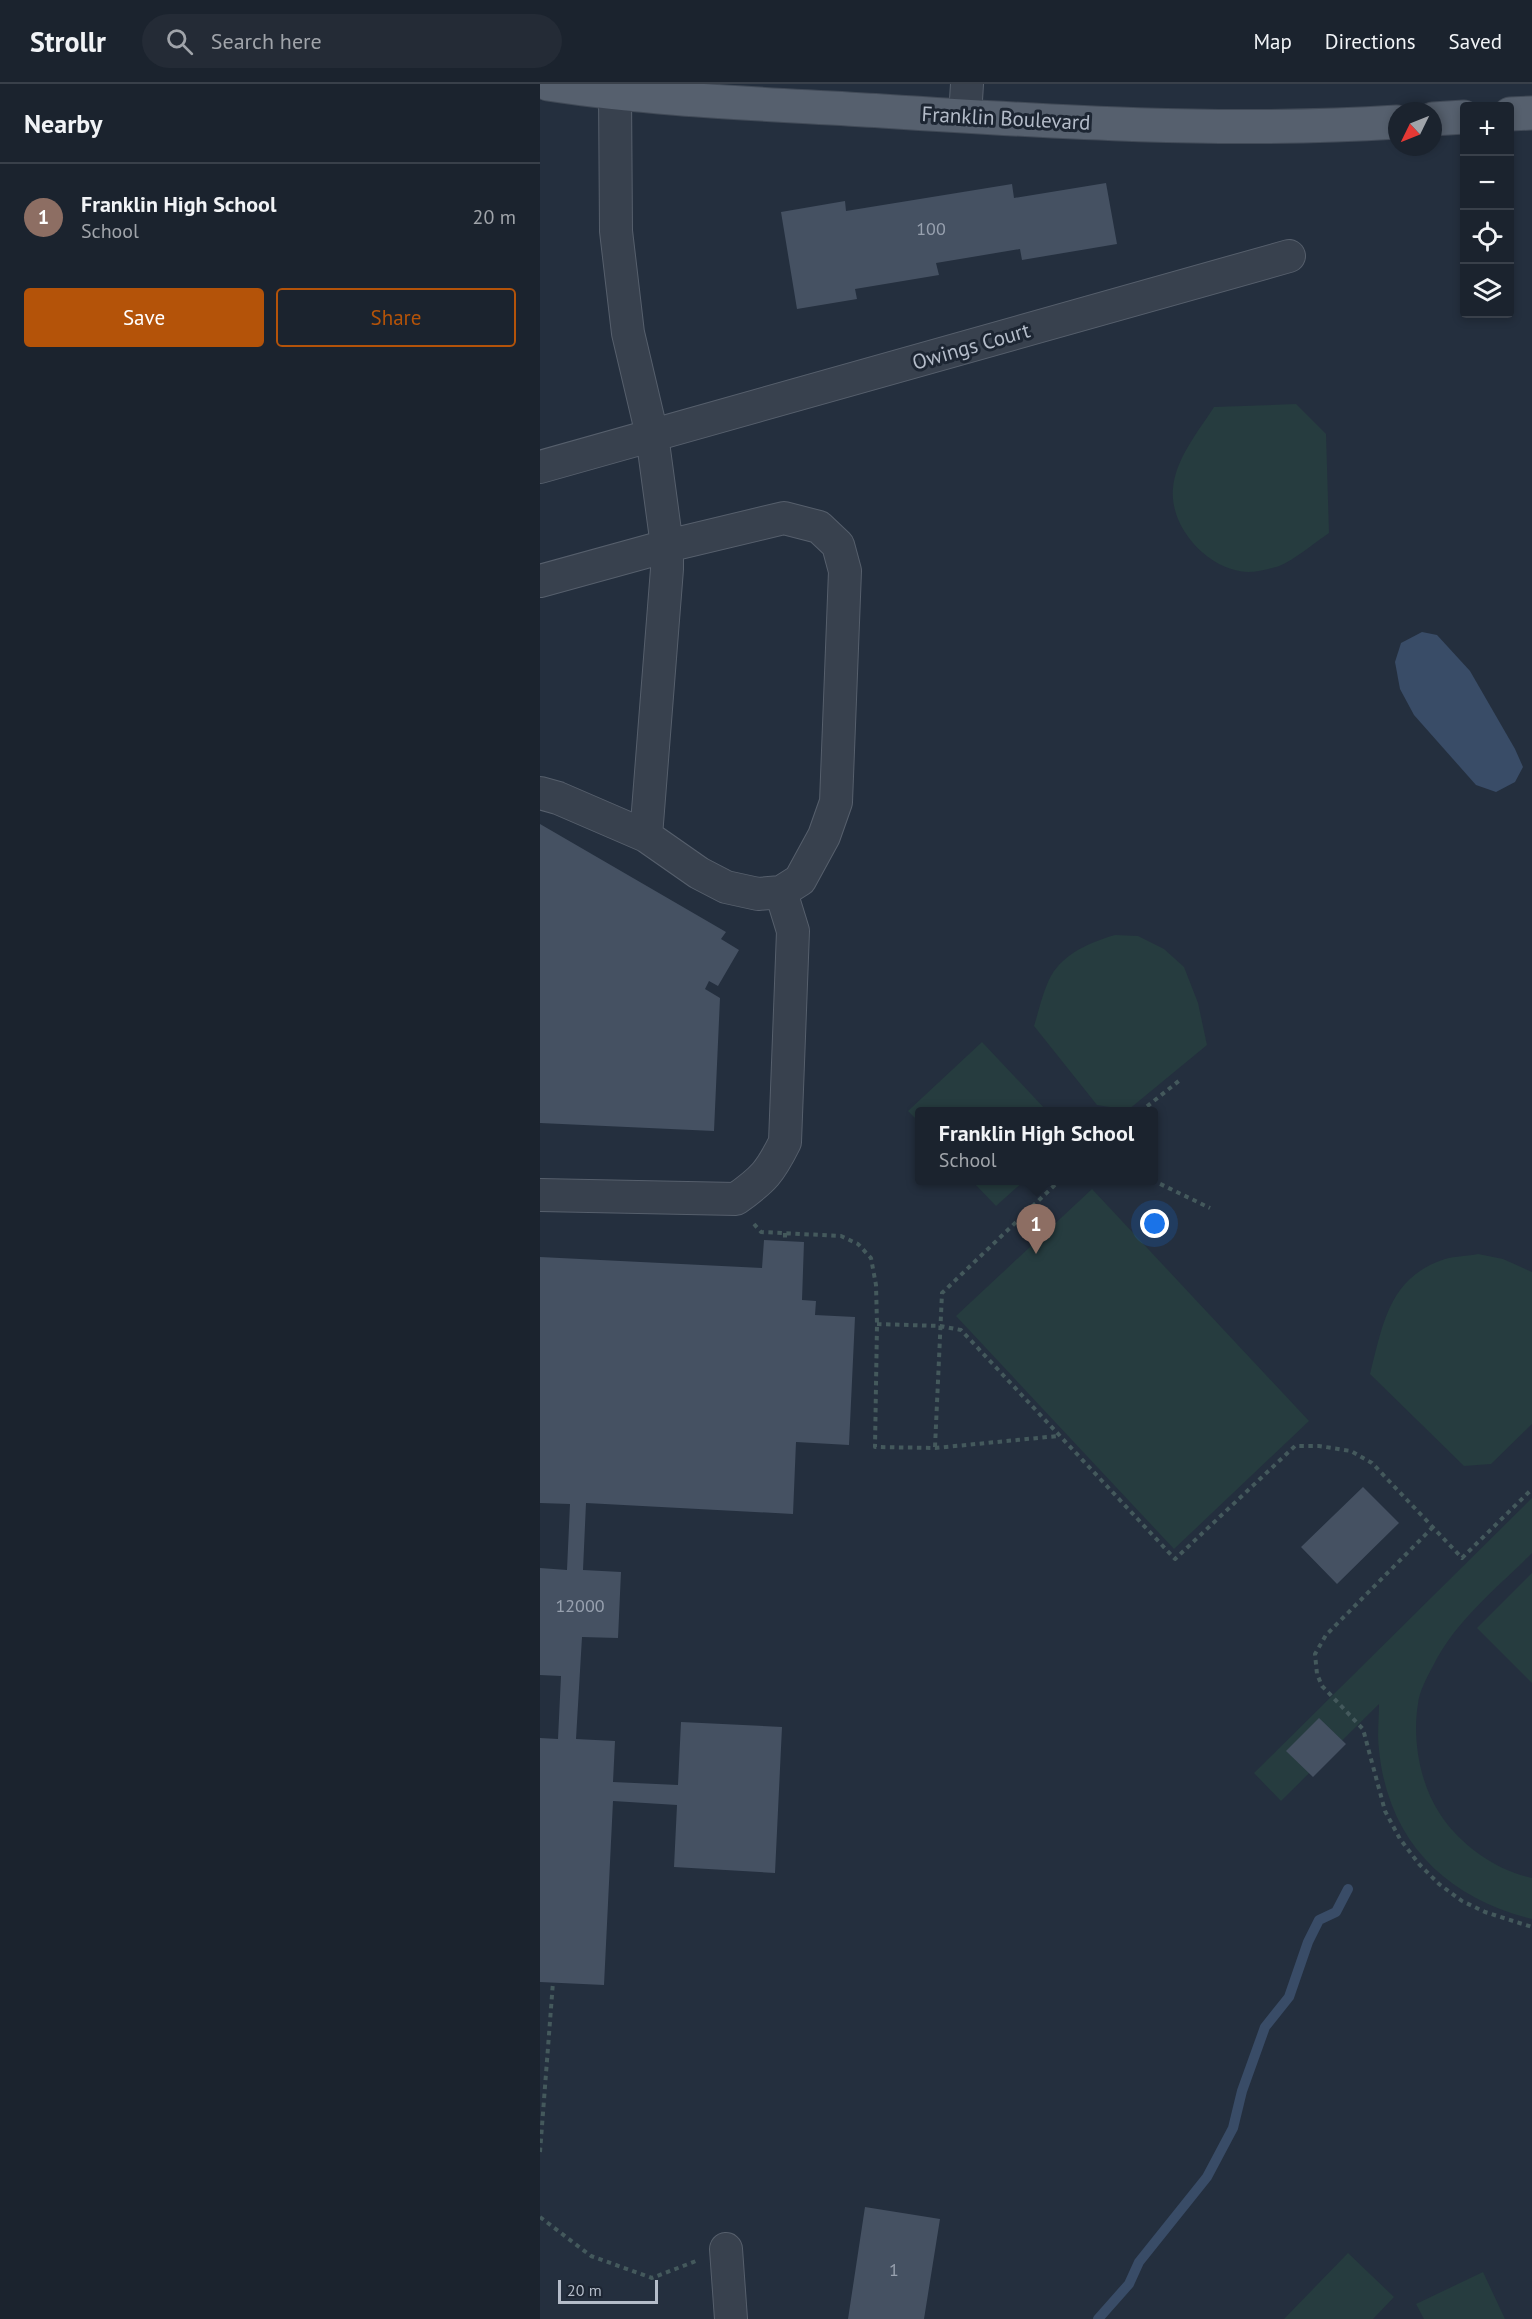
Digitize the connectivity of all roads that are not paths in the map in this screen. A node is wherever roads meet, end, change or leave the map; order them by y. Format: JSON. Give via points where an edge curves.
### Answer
{"nodes":[{"id":1,"x":548,"y":84,"type":"edge"},
{"id":2,"x":967,"y":84,"type":"edge"},
{"id":3,"x":615,"y":94,"type":"junction"},
{"id":4,"x":540,"y":103,"type":"edge"},
{"id":5,"x":1532,"y":113,"type":"edge"},
{"id":6,"x":1514,"y":114,"type":"edge"},
{"id":7,"x":965,"y":116,"type":"junction"},
{"id":8,"x":1460,"y":117,"type":"edge"},
{"id":9,"x":1442,"y":118,"type":"edge"},
{"id":10,"x":1388,"y":122,"type":"edge"},
{"id":11,"x":1289,"y":256,"type":"dead end"},
{"id":12,"x":652,"y":435,"type":"junction"},
{"id":13,"x":540,"y":467,"type":"edge"},
{"id":14,"x":667,"y":546,"type":"junction"},
{"id":15,"x":540,"y":581,"type":"edge"},
{"id":16,"x":540,"y":793,"type":"edge"},
{"id":17,"x":646,"y":836,"type":"junction"},
{"id":18,"x":781,"y":892,"type":"junction"},
{"id":19,"x":540,"y":1195,"type":"edge"},
{"id":20,"x":726,"y":2249,"type":"road end"},
{"id":21,"x":731,"y":2319,"type":"edge"}],
"edges":[{"from":1,"to":3,"type":"main road","name":"Franklin Boulevard"},
{"from":2,"to":7,"type":"street"},
{"from":3,"to":4,"type":"main road","name":"Franklin Boulevard"},
{"from":3,"to":7,"type":"main road","name":"Franklin Boulevard"},
{"from":3,"to":12,"type":"street","via":[[616,231],[628,333]]},
{"from":5,"to":6,"type":"main road"},
{"from":7,"to":10,"type":"main road","name":"Franklin Boulevard","via":[[1195,127]]},
{"from":8,"to":9,"type":"main road"},
{"from":11,"to":12,"type":"street","name":"Owings Court"},
{"from":12,"to":13,"type":"street","name":"Owings Court"},
{"from":12,"to":14,"type":"street"},
{"from":14,"to":15,"type":"street"},
{"from":14,"to":17,"type":"street"},
{"from":14,"to":18,"type":"street","via":[[784,518],[819,526],[838,545],[845,571],[836,802],[824,836],[800,880]]},
{"from":16,"to":17,"type":"street"},
{"from":17,"to":18,"type":"street","via":[[726,887],[758,894]]},
{"from":18,"to":19,"type":"street","via":[[793,931],[785,1142],[771,1170],[736,1199]]},
{"from":20,"to":21,"type":"street"}]}
